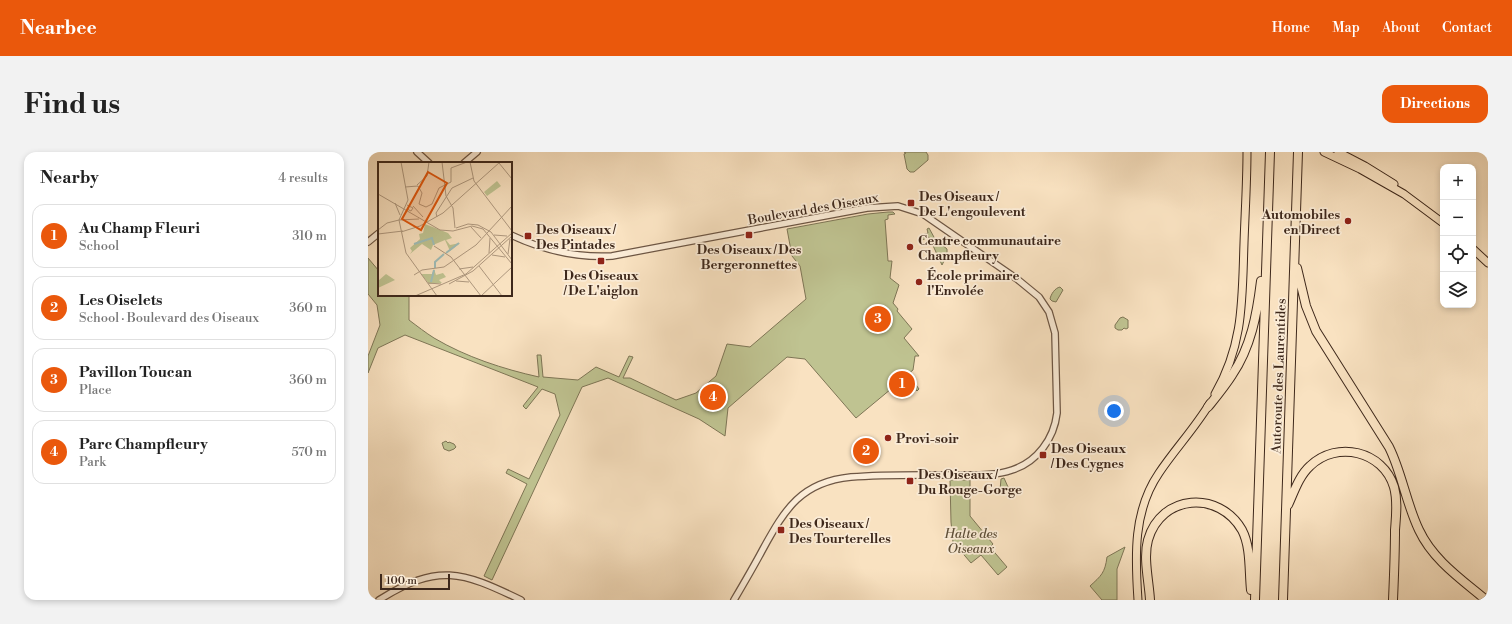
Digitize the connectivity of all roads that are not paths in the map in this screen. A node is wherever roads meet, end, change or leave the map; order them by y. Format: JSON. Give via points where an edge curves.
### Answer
{"nodes":[{"id":1,"x":418,"y":152,"type":"edge"},
{"id":2,"x":477,"y":152,"type":"edge"},
{"id":3,"x":1247,"y":152,"type":"edge"},
{"id":4,"x":1270,"y":152,"type":"edge"},
{"id":5,"x":1298,"y":152,"type":"edge"},
{"id":6,"x":1324,"y":152,"type":"edge"},
{"id":7,"x":1338,"y":152,"type":"edge"},
{"id":8,"x":428,"y":162,"type":"edge"},
{"id":9,"x":465,"y":162,"type":"edge"},
{"id":10,"x":1404,"y":194,"type":"junction"},
{"id":11,"x":1440,"y":222,"type":"edge"},
{"id":12,"x":378,"y":234,"type":"edge"},
{"id":13,"x":512,"y":235,"type":"edge"},
{"id":14,"x":1267,"y":235,"type":"junction"},
{"id":15,"x":368,"y":242,"type":"edge"},
{"id":16,"x":1476,"y":252,"type":"edge"},
{"id":17,"x":1295,"y":255,"type":"junction"},
{"id":18,"x":1488,"y":263,"type":"edge"},
{"id":19,"x":1208,"y":407,"type":"junction"},
{"id":20,"x":1286,"y":510,"type":"junction"},
{"id":21,"x":379,"y":600,"type":"edge"},
{"id":22,"x":521,"y":600,"type":"edge"},
{"id":23,"x":734,"y":600,"type":"edge"},
{"id":24,"x":1138,"y":600,"type":"edge"},
{"id":25,"x":1150,"y":600,"type":"edge"},
{"id":26,"x":1252,"y":600,"type":"edge"},
{"id":27,"x":1255,"y":600,"type":"edge"},
{"id":28,"x":1283,"y":600,"type":"edge"},
{"id":29,"x":1393,"y":600,"type":"edge"},
{"id":30,"x":1486,"y":600,"type":"edge"}],
"edges":[{"from":1,"to":8,"type":"street"},
{"from":2,"to":9,"type":"street"},
{"from":3,"to":19,"type":"main road","via":[[1240,327],[1226,372]]},
{"from":4,"to":14,"type":"highway"},
{"from":5,"to":17,"type":"highway","name":"Autoroute des Laurentides"},
{"from":6,"to":10,"type":"main road"},
{"from":7,"to":10,"type":"main road","via":[[1385,178]]},
{"from":10,"to":11,"type":"main road"},
{"from":12,"to":15,"type":"street"},
{"from":13,"to":23,"type":"street","name":"Boulevard des Oiseaux","via":[[554,251],[612,256],[867,208],[898,206],[928,217],[1027,287],[1046,306],[1055,336],[1057,411],[1049,438],[1035,456],[1021,466],[1002,473],[851,477],[820,484],[799,497],[782,515]]},
{"from":14,"to":19,"type":"highway","via":[[1259,300],[1249,340],[1232,376]]},
{"from":14,"to":27,"type":"highway","name":"Autoroute des Laurentides"},
{"from":16,"to":18,"type":"main road"},
{"from":17,"to":20,"type":"highway","name":"Autoroute des Laurentides"},
{"from":17,"to":30,"type":"highway","via":[[1306,306],[1313,325],[1389,447],[1422,536],[1444,565]]},
{"from":19,"to":24,"type":"main road","via":[[1160,472],[1144,504],[1137,539]]},
{"from":20,"to":28,"type":"highway","name":"Autoroute des Laurentides"},
{"from":20,"to":29,"type":"highway","via":[[1303,474],[1324,456],[1335,452],[1351,452],[1366,455],[1378,463],[1391,479],[1396,497]]},
{"from":21,"to":22,"type":"street","via":[[418,579],[448,575],[475,579]]},
{"from":25,"to":26,"type":"highway","via":[[1146,549],[1152,530],[1171,510],[1184,504],[1198,502],[1219,507],[1241,528],[1247,544]]}]}
